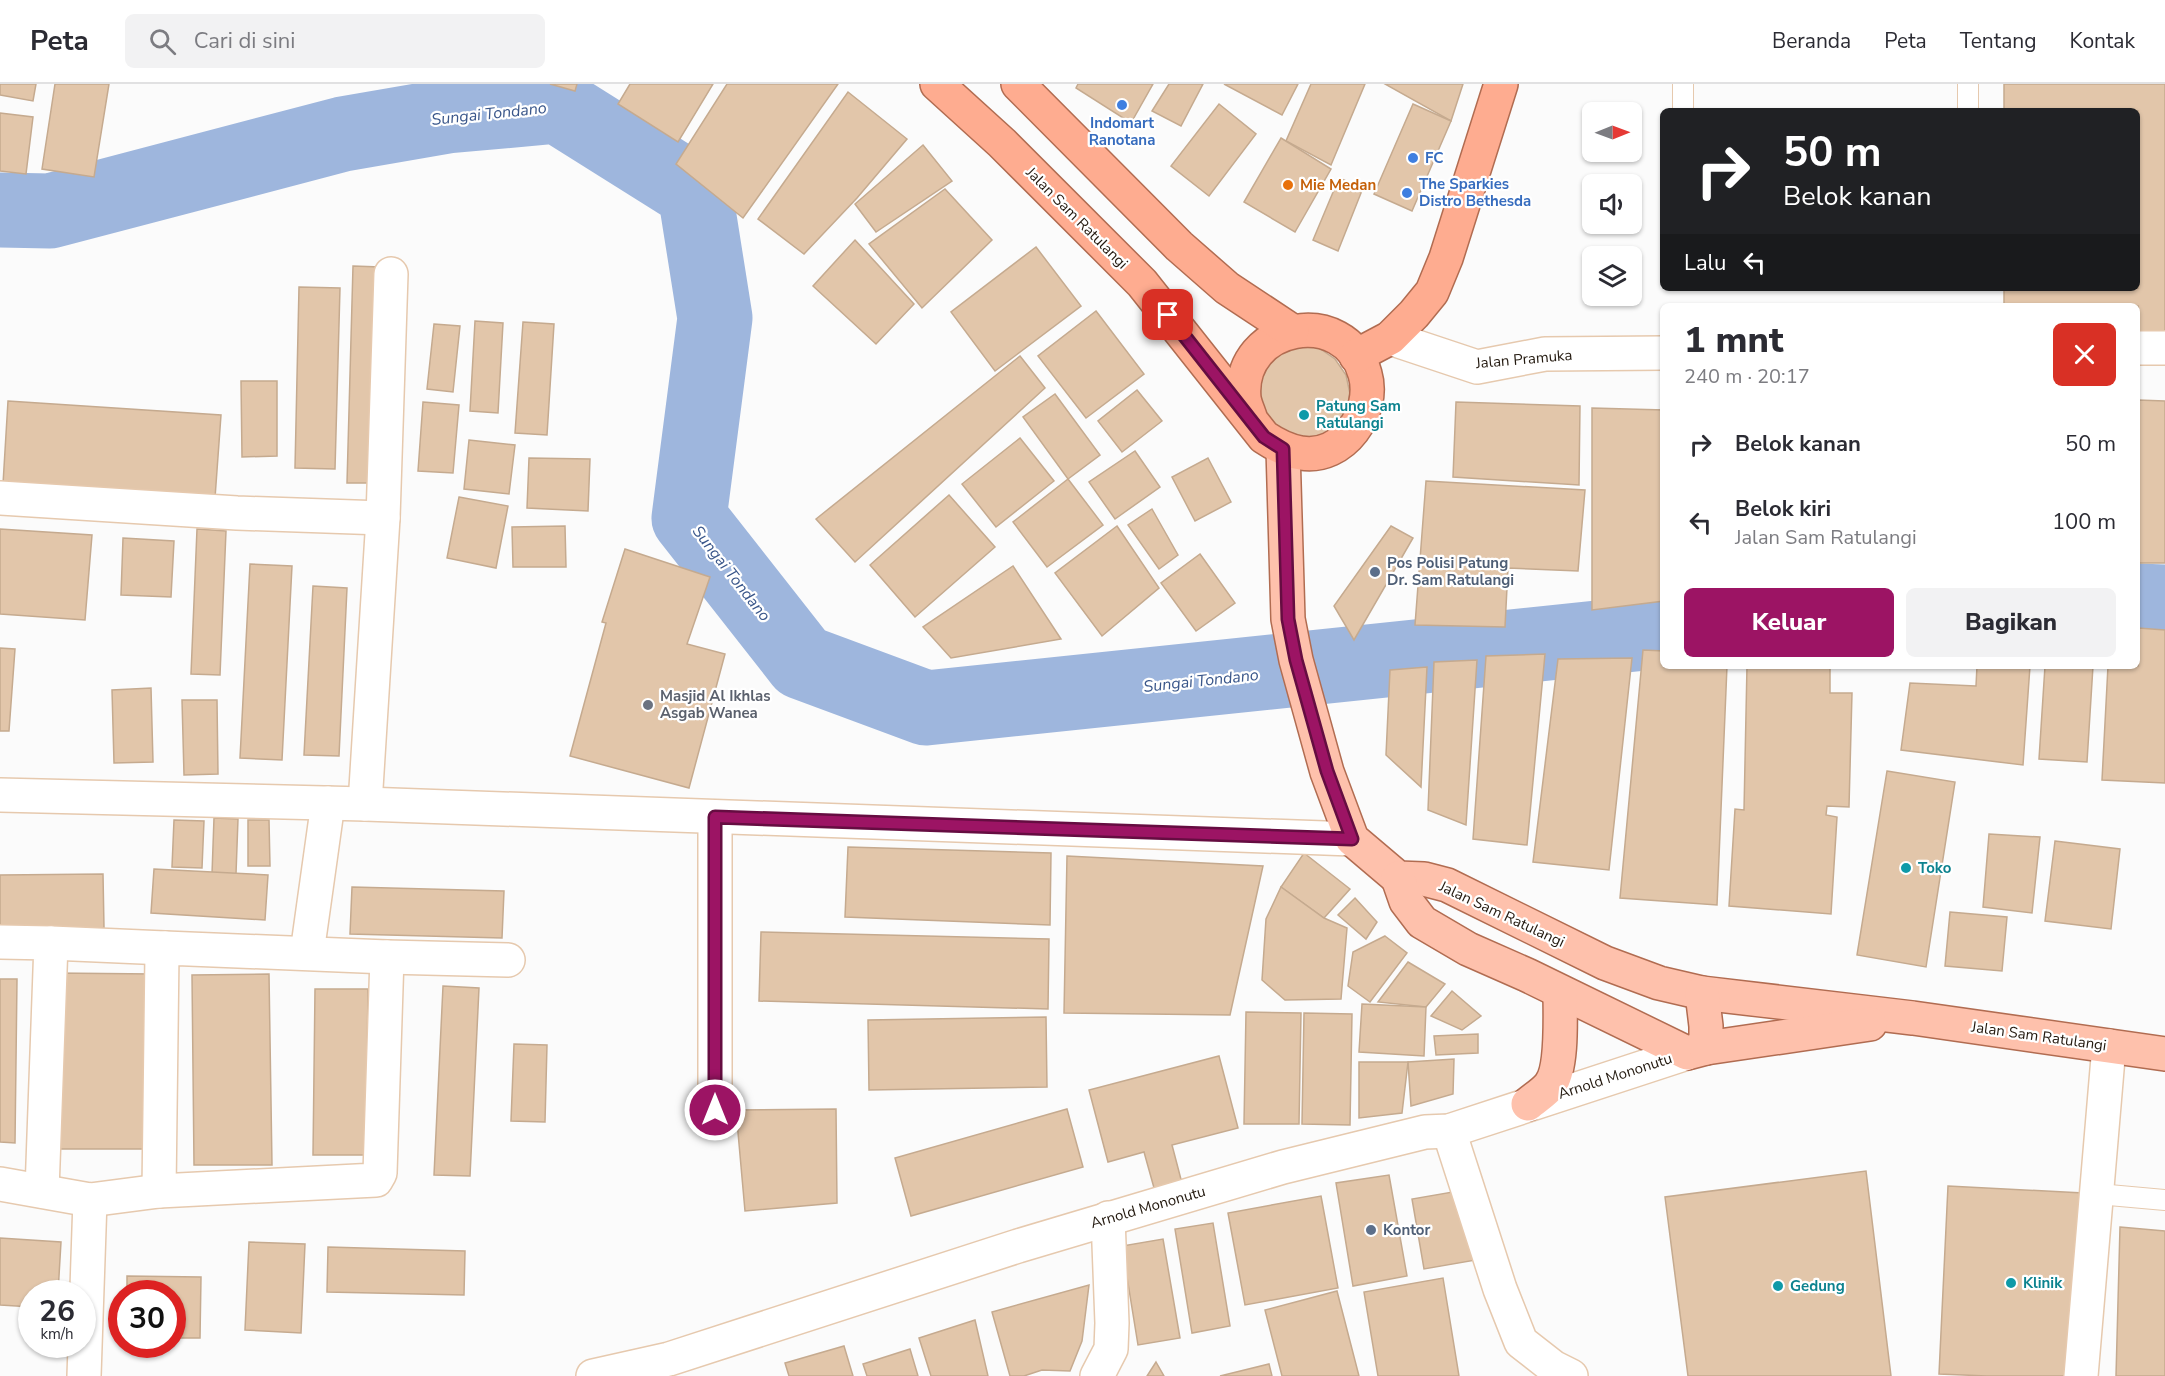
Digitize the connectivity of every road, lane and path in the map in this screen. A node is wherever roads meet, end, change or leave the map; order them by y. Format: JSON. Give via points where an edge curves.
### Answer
{"nodes":[{"id":1,"x":937,"y":84,"type":"edge"},
{"id":2,"x":1018,"y":84,"type":"edge"},
{"id":3,"x":1501,"y":84,"type":"edge"},
{"id":4,"x":1683,"y":84,"type":"edge"},
{"id":5,"x":1968,"y":84,"type":"edge"},
{"id":6,"x":1683,"y":108,"type":"edge"},
{"id":7,"x":1968,"y":108,"type":"edge"},
{"id":8,"x":391,"y":274,"type":"dead end"},
{"id":9,"x":1292,"y":331,"type":"junction"},
{"id":10,"x":1390,"y":338,"type":"junction"},
{"id":11,"x":2140,"y":348,"type":"edge"},
{"id":12,"x":2165,"y":348,"type":"edge"},
{"id":13,"x":1660,"y":353,"type":"edge"},
{"id":14,"x":1356,"y":356,"type":"junction"},
{"id":15,"x":1251,"y":420,"type":"junction"},
{"id":16,"x":1283,"y":449,"type":"junction"},
{"id":17,"x":0,"y":498,"type":"edge"},
{"id":18,"x":383,"y":518,"type":"junction"},
{"id":19,"x":0,"y":795,"type":"edge"},
{"id":20,"x":328,"y":803,"type":"junction"},
{"id":21,"x":365,"y":804,"type":"junction"},
{"id":22,"x":715,"y":817,"type":"junction"},
{"id":23,"x":1352,"y":839,"type":"junction"},
{"id":24,"x":1398,"y":878,"type":"junction"},
{"id":25,"x":0,"y":942,"type":"edge"},
{"id":26,"x":51,"y":943,"type":"junction"},
{"id":27,"x":165,"y":948,"type":"junction"},
{"id":28,"x":307,"y":953,"type":"junction"},
{"id":29,"x":387,"y":957,"type":"junction"},
{"id":30,"x":508,"y":960,"type":"dead end"},
{"id":31,"x":1560,"y":992,"type":"junction"},
{"id":32,"x":1702,"y":993,"type":"junction"},
{"id":33,"x":1913,"y":1018,"type":"junction"},
{"id":34,"x":2109,"y":1046,"type":"junction"},
{"id":35,"x":1696,"y":1050,"type":"junction"},
{"id":36,"x":2165,"y":1054,"type":"edge"},
{"id":37,"x":1528,"y":1104,"type":"junction"},
{"id":38,"x":715,"y":1110,"type":"dead end"},
{"id":39,"x":1449,"y":1131,"type":"junction"},
{"id":40,"x":0,"y":1184,"type":"edge"},
{"id":41,"x":42,"y":1191,"type":"junction"},
{"id":42,"x":159,"y":1191,"type":"junction"},
{"id":43,"x":2098,"y":1194,"type":"junction"},
{"id":44,"x":90,"y":1200,"type":"junction"},
{"id":45,"x":2165,"y":1200,"type":"edge"},
{"id":46,"x":1108,"y":1218,"type":"junction"},
{"id":47,"x":84,"y":1376,"type":"edge"},
{"id":48,"x":593,"y":1376,"type":"edge"},
{"id":49,"x":1097,"y":1376,"type":"edge"},
{"id":50,"x":1570,"y":1376,"type":"edge"},
{"id":51,"x":2081,"y":1376,"type":"edge"}],
"edges":[{"from":1,"to":15,"type":"highway","name":"Jalan Sam Ratulangi","via":[[1142,283]]},
{"from":2,"to":9,"type":"highway","via":[[1179,246],[1227,288]]},
{"from":3,"to":10,"type":"highway","via":[[1432,292]]},
{"from":4,"to":6,"type":"lane"},
{"from":5,"to":7,"type":"lane"},
{"from":8,"to":18,"type":"street"},
{"from":9,"to":14,"type":"highway","via":[[1328,334]]},
{"from":9,"to":15,"type":"highway","via":[[1276,337],[1251,363],[1244,399]]},
{"from":10,"to":13,"type":"street","name":"Jalan Pramuka","via":[[1476,367],[1545,354]]},
{"from":10,"to":14,"type":"highway"},
{"from":11,"to":12,"type":"street"},
{"from":14,"to":16,"type":"highway","via":[[1365,374],[1368,393],[1355,429],[1340,443],[1323,451],[1304,454]]},
{"from":15,"to":16,"type":"highway","via":[[1264,437]]},
{"from":16,"to":23,"type":"main road","via":[[1288,619],[1327,771]]},
{"from":17,"to":18,"type":"street"},
{"from":18,"to":21,"type":"street"},
{"from":19,"to":20,"type":"street"},
{"from":20,"to":21,"type":"street"},
{"from":20,"to":28,"type":"street"},
{"from":21,"to":22,"type":"street"},
{"from":22,"to":23,"type":"street"},
{"from":22,"to":38,"type":"street"},
{"from":23,"to":24,"type":"main road"},
{"from":24,"to":31,"type":"main road","via":[[1406,901],[1422,922],[1468,949]]},
{"from":24,"to":32,"type":"main road","name":"Jalan Sam Ratulangi","via":[[1447,885],[1605,963],[1659,983]]},
{"from":25,"to":26,"type":"street"},
{"from":26,"to":27,"type":"street"},
{"from":26,"to":41,"type":"street"},
{"from":27,"to":28,"type":"street"},
{"from":27,"to":42,"type":"street"},
{"from":28,"to":29,"type":"street"},
{"from":29,"to":30,"type":"street"},
{"from":29,"to":42,"type":"street","via":[[380,1173],[376,1180]]},
{"from":31,"to":35,"type":"main road"},
{"from":31,"to":37,"type":"main road","via":[[1560,1040],[1551,1085]]},
{"from":32,"to":33,"type":"main road","name":"Jalan Sam Ratulangi"},
{"from":32,"to":35,"type":"main road","via":[[1706,1026]]},
{"from":33,"to":34,"type":"main road","name":"Jalan Sam Ratulangi"},
{"from":33,"to":35,"type":"main road","name":"Jalan Sam Ratulangi"},
{"from":34,"to":36,"type":"main road","name":"Jalan Sam Ratulangi"},
{"from":34,"to":43,"type":"street"},
{"from":35,"to":37,"type":"street","name":"Arnold Mononutu"},
{"from":37,"to":39,"type":"street","name":"Arnold Mononutu"},
{"from":39,"to":46,"type":"street","name":"Arnold Mononutu","via":[[1425,1132],[1283,1167]]},
{"from":39,"to":50,"type":"street","via":[[1521,1342]]},
{"from":40,"to":41,"type":"street"},
{"from":41,"to":44,"type":"street"},
{"from":42,"to":44,"type":"street"},
{"from":43,"to":45,"type":"lane"},
{"from":43,"to":51,"type":"street"},
{"from":44,"to":47,"type":"street"},
{"from":46,"to":48,"type":"street","name":"Arnold Mononutu","via":[[669,1359]]},
{"from":46,"to":49,"type":"street","via":[[1111,1349]]}]}
